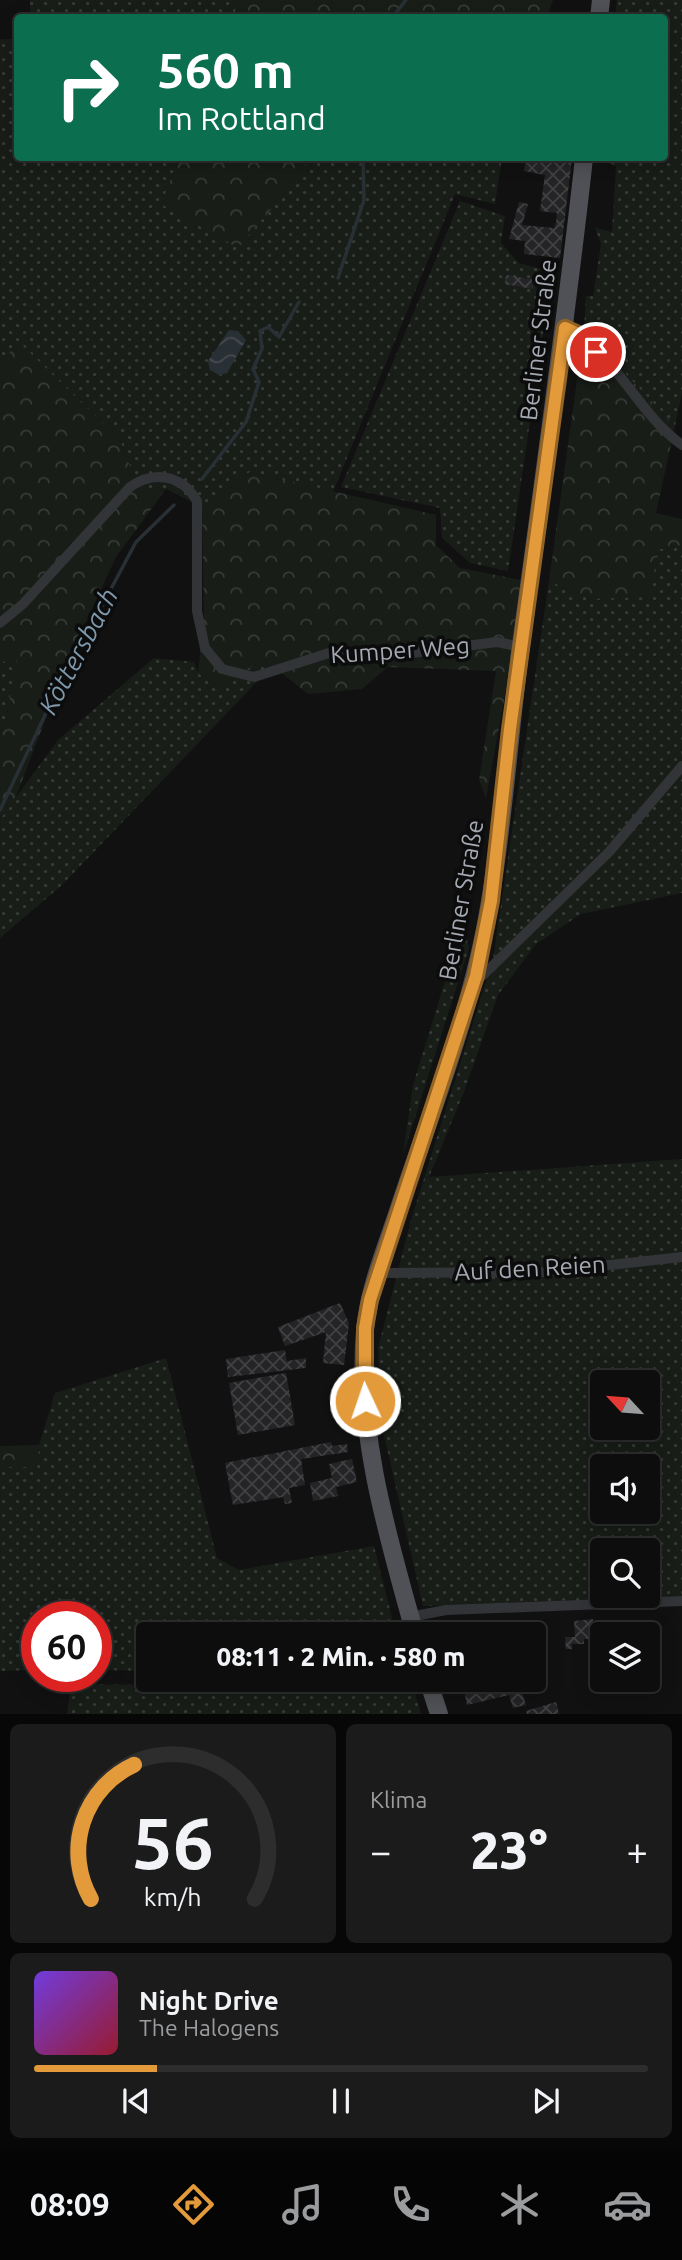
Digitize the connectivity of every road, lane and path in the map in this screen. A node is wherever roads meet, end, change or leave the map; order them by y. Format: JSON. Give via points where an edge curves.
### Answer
{"nodes":[{"id":1,"x":584,"y":161,"type":"edge"},
{"id":2,"x":565,"y":328,"type":"junction"},
{"id":3,"x":682,"y":445,"type":"edge"},
{"id":4,"x":0,"y":623,"type":"edge"},
{"id":5,"x":521,"y":647,"type":"junction"},
{"id":6,"x":682,"y":766,"type":"edge"},
{"id":7,"x":476,"y":976,"type":"junction"},
{"id":8,"x":682,"y":1257,"type":"edge"},
{"id":9,"x":378,"y":1273,"type":"junction"},
{"id":10,"x":682,"y":1601,"type":"edge"},
{"id":11,"x":411,"y":1622,"type":"edge"},
{"id":12,"x":420,"y":1622,"type":"edge"},
{"id":13,"x":432,"y":1692,"type":"edge"},
{"id":14,"x":439,"y":1714,"type":"edge"}],
"edges":[{"from":1,"to":2,"type":"main road","name":"Berliner Straße"},
{"from":2,"to":3,"type":"street","via":[[578,334],[633,389],[662,431]]},
{"from":2,"to":5,"type":"main road","name":"Berliner Straße"},
{"from":4,"to":5,"type":"street","name":"Kumper Weg","via":[[130,487],[159,476],[180,482],[197,502],[197,611],[205,648],[222,669],[254,677],[329,653],[404,654],[497,642]]},
{"from":5,"to":7,"type":"main road","name":"Berliner Straße","via":[[491,901]]},
{"from":6,"to":7,"type":"street","via":[[609,852],[482,976]]},
{"from":7,"to":9,"type":"main road","name":"Berliner Straße"},
{"from":8,"to":9,"type":"street","name":"Auf den Reien","via":[[547,1272]]},
{"from":9,"to":11,"type":"main road","name":"Berliner Straße","via":[[365,1328],[367,1428]]},
{"from":10,"to":12,"type":"street","via":[[446,1610]]},
{"from":13,"to":14,"type":"main road"}]}
